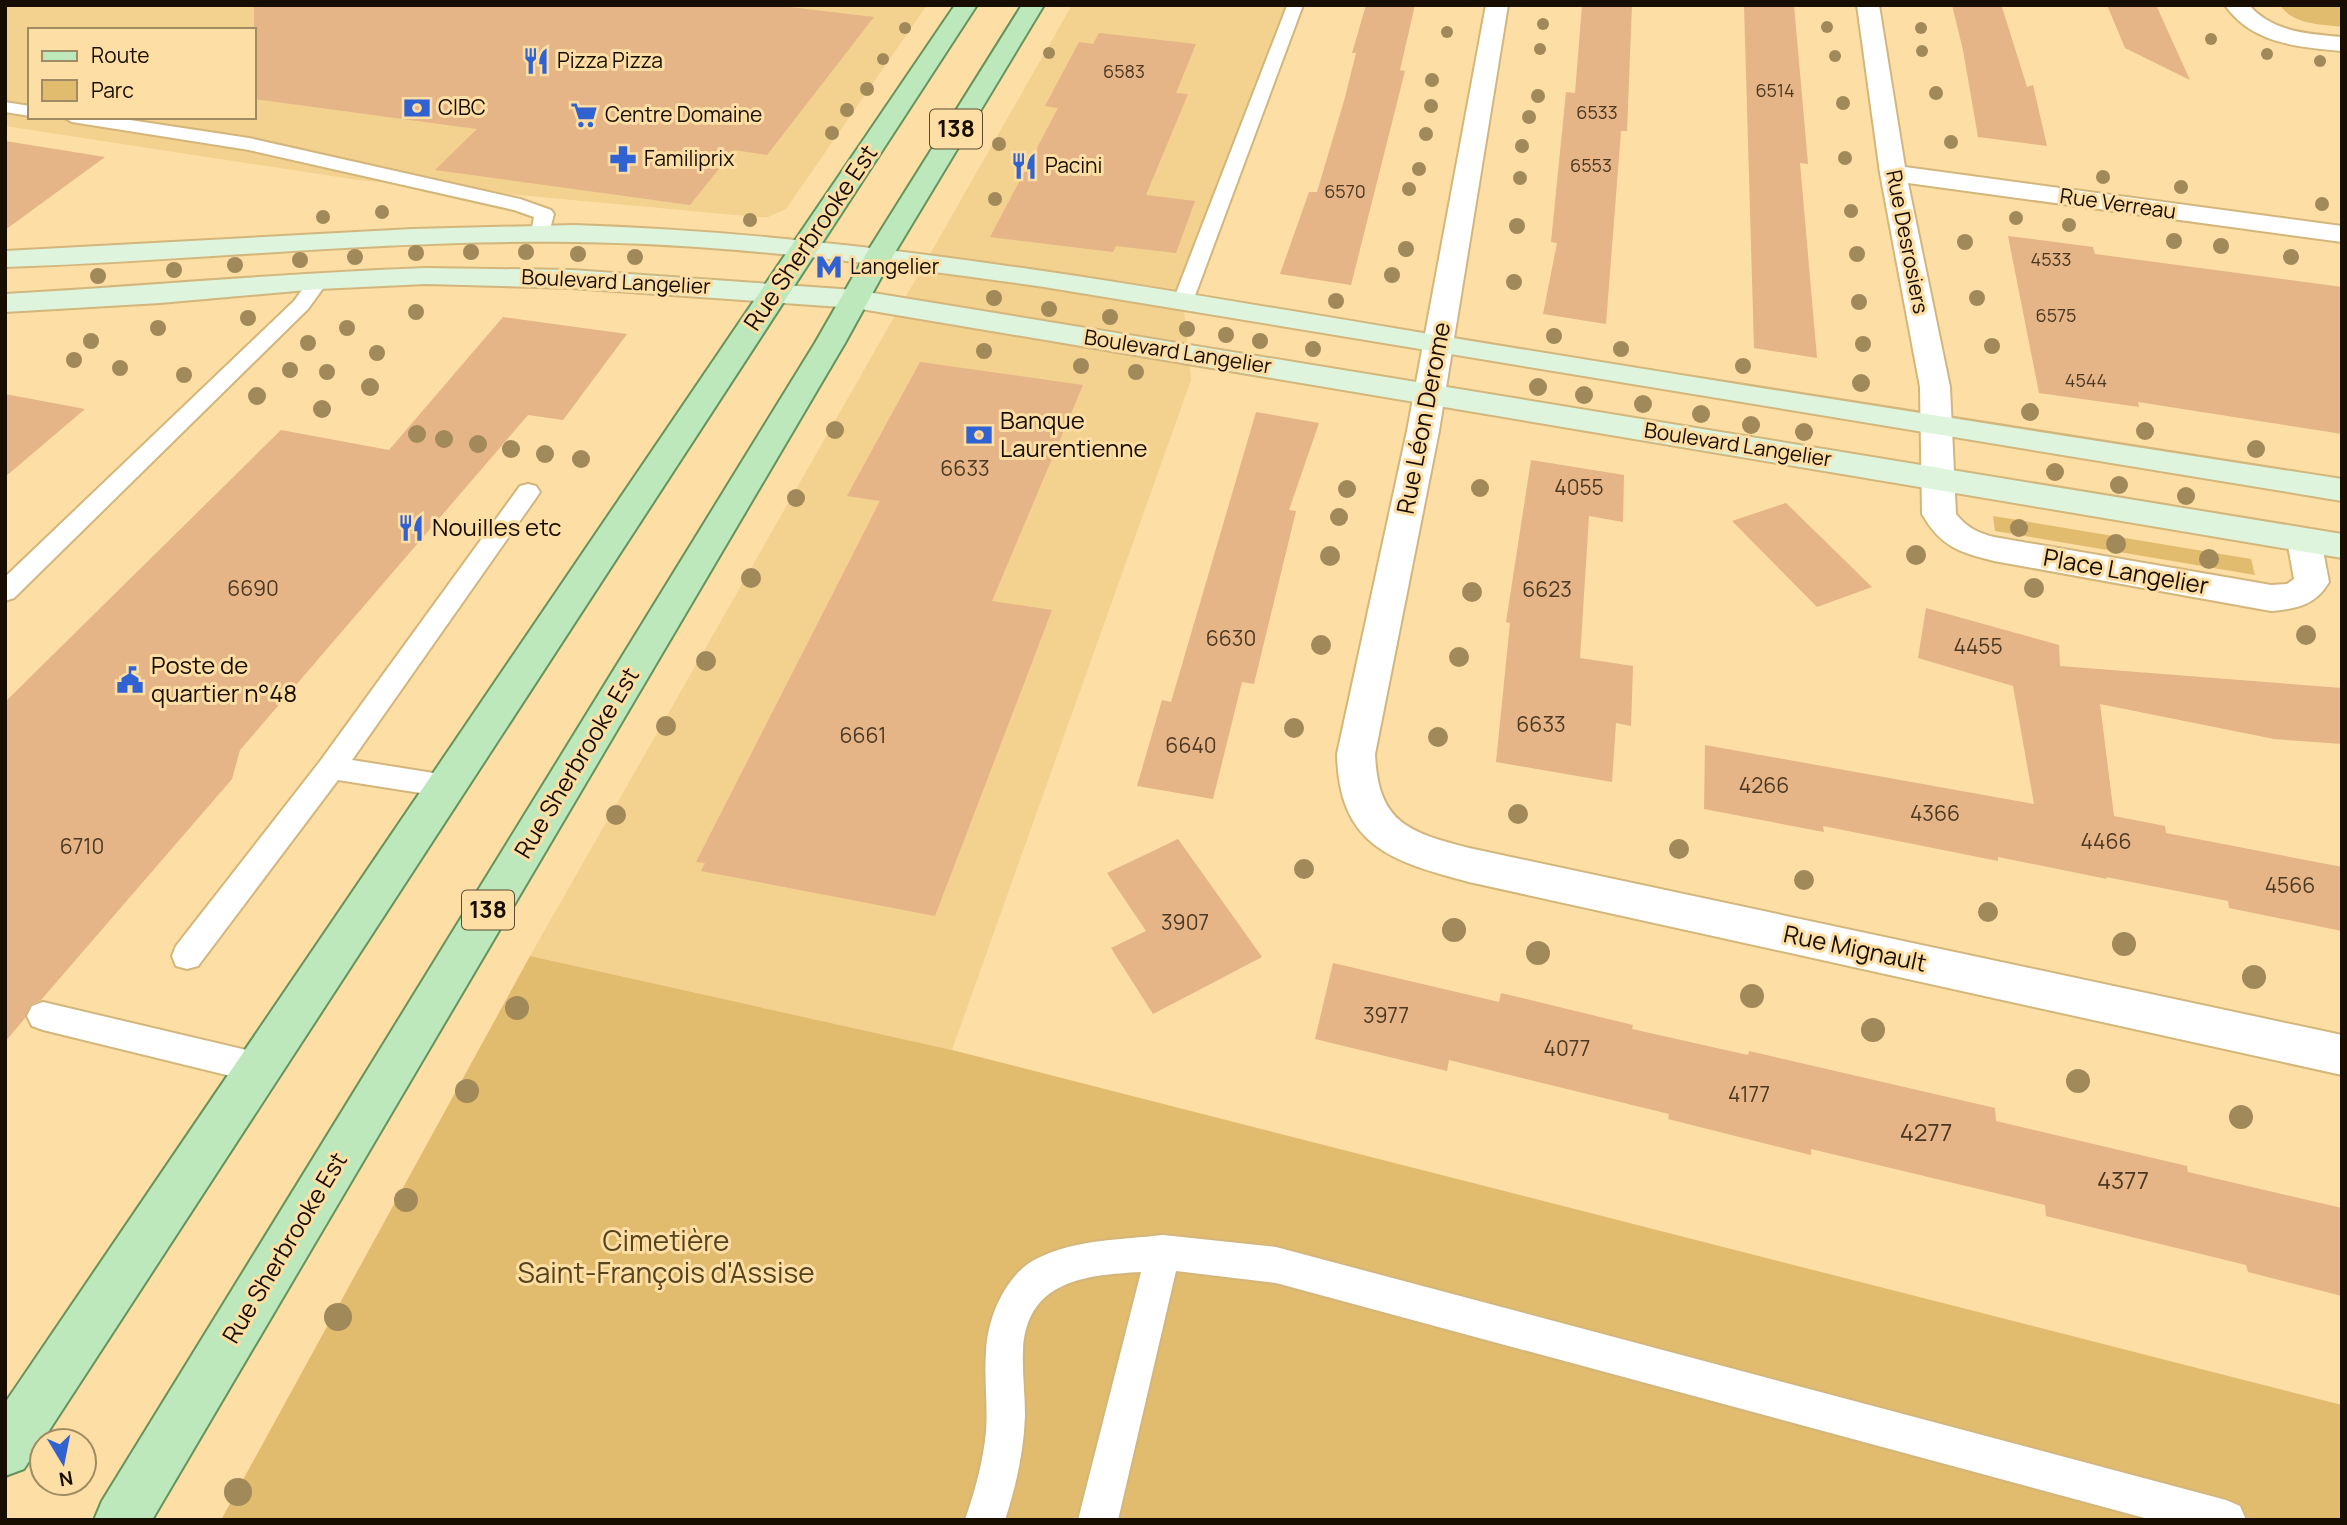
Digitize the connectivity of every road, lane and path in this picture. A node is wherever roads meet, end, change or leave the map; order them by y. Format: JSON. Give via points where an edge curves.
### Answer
{"nodes":[{"id":1,"x":966,"y":5,"type":"edge"},
{"id":2,"x":1033,"y":5,"type":"edge"},
{"id":3,"x":1497,"y":5,"type":"edge"},
{"id":4,"x":1868,"y":5,"type":"edge"},
{"id":5,"x":2236,"y":5,"type":"edge"},
{"id":6,"x":1295,"y":6,"type":"edge"},
{"id":7,"x":2342,"y":44,"type":"edge"},
{"id":8,"x":5,"y":107,"type":"edge"},
{"id":9,"x":28,"y":111,"type":"edge"},
{"id":10,"x":85,"y":119,"type":"edge"},
{"id":11,"x":1893,"y":173,"type":"junction"},
{"id":12,"x":541,"y":233,"type":"junction"},
{"id":13,"x":2342,"y":234,"type":"edge"},
{"id":14,"x":806,"y":246,"type":"junction"},
{"id":15,"x":880,"y":254,"type":"junction"},
{"id":16,"x":5,"y":259,"type":"edge"},
{"id":17,"x":319,"y":280,"type":"junction"},
{"id":18,"x":774,"y":293,"type":"junction"},
{"id":19,"x":855,"y":299,"type":"junction"},
{"id":20,"x":1183,"y":301,"type":"junction"},
{"id":21,"x":5,"y":303,"type":"edge"},
{"id":22,"x":1438,"y":344,"type":"junction"},
{"id":23,"x":1429,"y":394,"type":"junction"},
{"id":24,"x":1937,"y":425,"type":"junction"},
{"id":25,"x":1939,"y":479,"type":"junction"},
{"id":26,"x":2342,"y":491,"type":"edge"},
{"id":27,"x":528,"y":492,"type":"dead end"},
{"id":28,"x":2304,"y":540,"type":"junction"},
{"id":29,"x":2342,"y":546,"type":"edge"},
{"id":30,"x":5,"y":592,"type":"edge"},
{"id":31,"x":331,"y":768,"type":"junction"},
{"id":32,"x":446,"y":786,"type":"junction"},
{"id":33,"x":1376,"y":825,"type":"joint"},
{"id":34,"x":187,"y":956,"type":"dead end"},
{"id":35,"x":43,"y":1016,"type":"dead end"},
{"id":36,"x":2342,"y":1055,"type":"edge"},
{"id":37,"x":259,"y":1068,"type":"junction"},
{"id":38,"x":1163,"y":1253,"type":"junction"},
{"id":39,"x":5,"y":1450,"type":"edge"},
{"id":40,"x":121,"y":1520,"type":"edge"},
{"id":41,"x":985,"y":1520,"type":"edge"},
{"id":42,"x":1098,"y":1520,"type":"edge"},
{"id":43,"x":2226,"y":1520,"type":"edge"}],
"edges":[{"from":1,"to":14,"type":"main road","name":"Rue Sherbrooke Est","number":"138"},
{"from":2,"to":15,"type":"main road","name":"Rue Sherbrooke Est","number":"138"},
{"from":3,"to":22,"type":"street","name":"Rue Léon Derome"},
{"from":4,"to":11,"type":"street","name":"Rue Desrosiers"},
{"from":5,"to":7,"type":"street","via":[[2263,29]]},
{"from":6,"to":20,"type":"lane"},
{"from":8,"to":9,"type":"lane"},
{"from":10,"to":12,"type":"lane","via":[[249,144],[520,205],[544,214]]},
{"from":11,"to":13,"type":"street","name":"Rue Verreau"},
{"from":11,"to":24,"type":"street","name":"Rue Desrosiers","via":[[1935,387]]},
{"from":12,"to":14,"type":"main road","name":"Boulevard Langelier"},
{"from":12,"to":16,"type":"main road","name":"Boulevard Langelier"},
{"from":14,"to":15,"type":"main road","name":"Boulevard Langelier"},
{"from":14,"to":18,"type":"main road","name":"Rue Sherbrooke Est","number":"138"},
{"from":15,"to":19,"type":"main road","name":"Rue Sherbrooke Est","number":"138"},
{"from":15,"to":20,"type":"main road","name":"Boulevard Langelier"},
{"from":17,"to":18,"type":"main road","name":"Boulevard Langelier","via":[[499,275]]},
{"from":17,"to":21,"type":"main road","name":"Boulevard Langelier"},
{"from":17,"to":30,"type":"lane","via":[[301,306]]},
{"from":18,"to":19,"type":"main road","name":"Boulevard Langelier"},
{"from":18,"to":32,"type":"main road","name":"Rue Sherbrooke Est","number":"138"},
{"from":19,"to":23,"type":"main road","name":"Boulevard Langelier"},
{"from":19,"to":40,"type":"main road","name":"Rue Sherbrooke Est","number":"138"},
{"from":20,"to":22,"type":"main road","name":"Boulevard Langelier"},
{"from":22,"to":23,"type":"street","name":"Rue Léon Derome"},
{"from":22,"to":24,"type":"main road","name":"Boulevard Langelier"},
{"from":23,"to":25,"type":"main road","name":"Boulevard Langelier"},
{"from":23,"to":33,"type":"street","name":"Rue Léon Derome","via":[[1356,754],[1360,800]]},
{"from":24,"to":25,"type":"street","name":"Rue Desrosiers"},
{"from":24,"to":26,"type":"main road","name":"Boulevard Langelier"},
{"from":25,"to":28,"type":"main road","name":"Boulevard Langelier"},
{"from":25,"to":28,"type":"street","name":"Place Langelier","via":[[1939,514],[1945,526],[1973,544],[2271,598],[2293,597],[2312,582]]},
{"from":27,"to":31,"type":"lane"},
{"from":28,"to":29,"type":"main road","name":"Boulevard Langelier"},
{"from":31,"to":32,"type":"lane"},
{"from":31,"to":34,"type":"lane"},
{"from":32,"to":37,"type":"main road","name":"Rue Sherbrooke Est","number":"138"},
{"from":33,"to":36,"type":"street","name":"Rue Mignault","via":[[1401,844],[1469,865]]},
{"from":35,"to":37,"type":"lane"},
{"from":37,"to":39,"type":"main road","name":"Rue Sherbrooke Est","number":"138"},
{"from":38,"to":41,"type":"lane","via":[[1102,1257],[1049,1271],[1022,1294],[1007,1331],[1002,1463]]},
{"from":38,"to":42,"type":"lane"},
{"from":38,"to":43,"type":"lane","via":[[1219,1255],[1276,1265]]}]}
